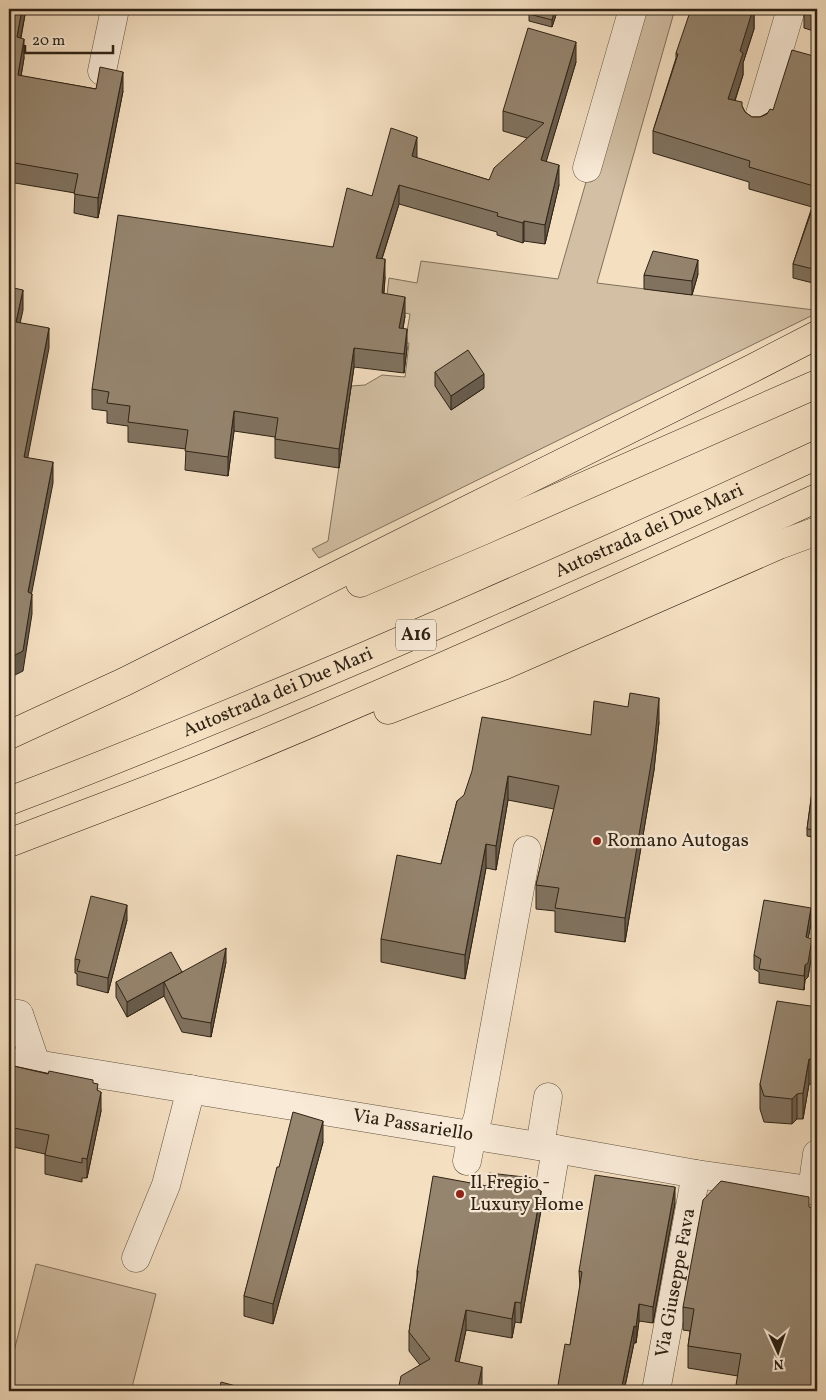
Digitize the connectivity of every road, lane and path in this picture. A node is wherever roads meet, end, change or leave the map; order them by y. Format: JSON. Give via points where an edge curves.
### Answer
{"nodes":[{"id":1,"x":115,"y":9,"type":"edge"},
{"id":2,"x":633,"y":9,"type":"edge"},
{"id":3,"x":791,"y":9,"type":"edge"},
{"id":4,"x":102,"y":71,"type":"edge"},
{"id":5,"x":757,"y":124,"type":"edge"},
{"id":6,"x":587,"y":168,"type":"dead end"},
{"id":7,"x":817,"y":335,"type":"edge"},
{"id":8,"x":817,"y":384,"type":"edge"},
{"id":9,"x":817,"y":444,"type":"edge"},
{"id":10,"x":817,"y":455,"type":"edge"},
{"id":11,"x":817,"y":498,"type":"edge"},
{"id":12,"x":817,"y":532,"type":"edge"},
{"id":13,"x":622,"y":544,"type":"junction"},
{"id":14,"x":124,"y":682,"type":"junction"},
{"id":15,"x":9,"y":735,"type":"edge"},
{"id":16,"x":9,"y":801,"type":"edge"},
{"id":17,"x":60,"y":823,"type":"junction"},
{"id":18,"x":9,"y":843,"type":"edge"},
{"id":19,"x":527,"y":850,"type":"dead end"},
{"id":20,"x":9,"y":1014,"type":"edge"},
{"id":21,"x":9,"y":1062,"type":"edge"},
{"id":22,"x":36,"y":1064,"type":"junction"},
{"id":23,"x":191,"y":1089,"type":"junction"},
{"id":24,"x":548,"y":1097,"type":"dead end"},
{"id":25,"x":470,"y":1148,"type":"junction"},
{"id":26,"x":548,"y":1148,"type":"junction"},
{"id":27,"x":817,"y":1154,"type":"edge"},
{"id":28,"x":696,"y":1174,"type":"junction"},
{"id":29,"x":815,"y":1190,"type":"edge"},
{"id":30,"x":548,"y":1197,"type":"dead end"},
{"id":31,"x":136,"y":1258,"type":"dead end"},
{"id":32,"x":656,"y":1391,"type":"edge"}],
"edges":[{"from":1,"to":4,"type":"street"},
{"from":2,"to":6,"type":"street"},
{"from":3,"to":5,"type":"street"},
{"from":7,"to":14,"type":"highway"},
{"from":8,"to":14,"type":"highway","via":[[482,531]]},
{"from":9,"to":13,"type":"highway"},
{"from":10,"to":13,"type":"highway","name":"Autostrada dei Due Mari","number":"A16"},
{"from":11,"to":17,"type":"highway","name":"Autostrada dei Due Mari","number":"A16","via":[[494,645],[209,766]]},
{"from":12,"to":17,"type":"highway","via":[[779,545],[503,666],[212,774]]},
{"from":13,"to":16,"type":"highway","name":"Autostrada dei Due Mari","number":"A16","via":[[336,669]]},
{"from":14,"to":15,"type":"highway"},
{"from":17,"to":18,"type":"highway","name":"Autostrada dei Due Mari","number":"A16"},
{"from":19,"to":25,"type":"street"},
{"from":20,"to":22,"type":"street","via":[[19,1014]]},
{"from":21,"to":22,"type":"street","name":"Via Passariello"},
{"from":22,"to":23,"type":"street","name":"Via Passariello"},
{"from":23,"to":25,"type":"street","name":"Via Passariello"},
{"from":23,"to":31,"type":"street","via":[[166,1185]]},
{"from":24,"to":26,"type":"street"},
{"from":25,"to":26,"type":"street","name":"Via Passariello"},
{"from":26,"to":28,"type":"street","name":"Via Passariello"},
{"from":26,"to":30,"type":"street"},
{"from":27,"to":29,"type":"street"},
{"from":28,"to":29,"type":"street","name":"Via Passariello"},
{"from":28,"to":32,"type":"street","name":"Via Giuseppe Fava"}]}
